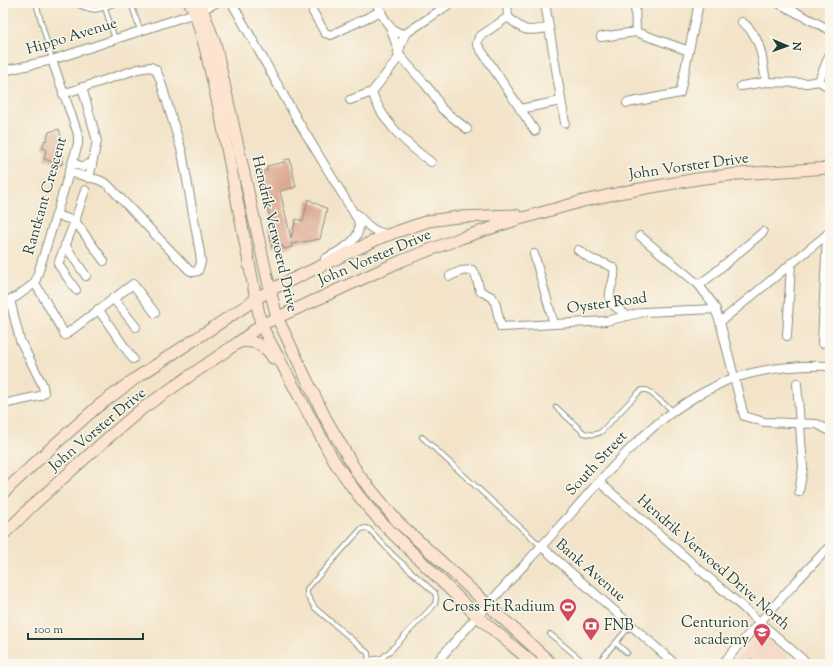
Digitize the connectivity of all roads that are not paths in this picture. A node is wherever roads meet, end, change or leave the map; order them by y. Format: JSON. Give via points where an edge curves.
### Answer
{"nodes":[{"id":1,"x":36,"y":3,"type":"edge"},
{"id":2,"x":74,"y":3,"type":"edge"},
{"id":3,"x":98,"y":3,"type":"edge"},
{"id":4,"x":116,"y":3,"type":"edge"},
{"id":5,"x":131,"y":3,"type":"edge"},
{"id":6,"x":216,"y":3,"type":"edge"},
{"id":7,"x":232,"y":3,"type":"edge"},
{"id":8,"x":376,"y":3,"type":"edge"},
{"id":9,"x":451,"y":3,"type":"edge"},
{"id":10,"x":507,"y":3,"type":"edge"},
{"id":11,"x":545,"y":3,"type":"edge"},
{"id":12,"x":635,"y":3,"type":"edge"},
{"id":13,"x":699,"y":3,"type":"edge"},
{"id":14,"x":778,"y":3,"type":"edge"},
{"id":15,"x":197,"y":7,"type":"edge"},
{"id":16,"x":105,"y":8,"type":"junction"},
{"id":17,"x":381,"y":11,"type":"junction"},
{"id":18,"x":313,"y":12,"type":"dead end"},
{"id":19,"x":508,"y":17,"type":"junction"},
{"id":20,"x":742,"y":22,"type":"dead end"},
{"id":21,"x":391,"y":28,"type":"junction"},
{"id":22,"x":549,"y":28,"type":"junction"},
{"id":23,"x":140,"y":30,"type":"junction"},
{"id":24,"x":830,"y":30,"type":"edge"},
{"id":25,"x":636,"y":32,"type":"junction"},
{"id":26,"x":405,"y":34,"type":"junction"},
{"id":27,"x":601,"y":37,"type":"dead end"},
{"id":28,"x":116,"y":39,"type":"junction"},
{"id":29,"x":689,"y":52,"type":"junction"},
{"id":30,"x":830,"y":53,"type":"edge"},
{"id":31,"x":399,"y":55,"type":"junction"},
{"id":32,"x":52,"y":60,"type":"junction"},
{"id":33,"x":3,"y":71,"type":"edge"},
{"id":34,"x":819,"y":81,"type":"junction"},
{"id":35,"x":766,"y":82,"type":"junction"},
{"id":36,"x":741,"y":86,"type":"dead end"},
{"id":37,"x":82,"y":87,"type":"junction"},
{"id":38,"x":830,"y":88,"type":"edge"},
{"id":39,"x":372,"y":92,"type":"junction"},
{"id":40,"x":63,"y":94,"type":"junction"},
{"id":41,"x":350,"y":100,"type":"dead end"},
{"id":42,"x":561,"y":101,"type":"junction"},
{"id":43,"x":627,"y":103,"type":"dead end"},
{"id":44,"x":520,"y":109,"type":"junction"},
{"id":45,"x":565,"y":123,"type":"dead end"},
{"id":46,"x":467,"y":129,"type":"dead end"},
{"id":47,"x":535,"y":131,"type":"dead end"},
{"id":48,"x":431,"y":162,"type":"dead end"},
{"id":49,"x":73,"y":163,"type":"junction"},
{"id":50,"x":830,"y":164,"type":"edge"},
{"id":51,"x":92,"y":166,"type":"junction"},
{"id":52,"x":830,"y":168,"type":"edge"},
{"id":53,"x":69,"y":172,"type":"junction"},
{"id":54,"x":89,"y":178,"type":"junction"},
{"id":55,"x":85,"y":190,"type":"dead end"},
{"id":56,"x":353,"y":211,"type":"junction"},
{"id":57,"x":56,"y":215,"type":"junction"},
{"id":58,"x":75,"y":221,"type":"junction"},
{"id":59,"x":763,"y":232,"type":"dead end"},
{"id":60,"x":829,"y":233,"type":"edge"},
{"id":61,"x":390,"y":234,"type":"junction"},
{"id":62,"x":640,"y":236,"type":"dead end"},
{"id":63,"x":65,"y":245,"type":"junction"},
{"id":64,"x":578,"y":250,"type":"dead end"},
{"id":65,"x":534,"y":254,"type":"dead end"},
{"id":66,"x":104,"y":262,"type":"dead end"},
{"id":67,"x":791,"y":263,"type":"junction"},
{"id":68,"x":86,"y":276,"type":"dead end"},
{"id":69,"x":450,"y":276,"type":"dead end"},
{"id":70,"x":298,"y":277,"type":"junction"},
{"id":71,"x":34,"y":283,"type":"junction"},
{"id":72,"x":699,"y":285,"type":"junction"},
{"id":73,"x":76,"y":290,"type":"dead end"},
{"id":74,"x":270,"y":290,"type":"junction"},
{"id":75,"x":113,"y":298,"type":"junction"},
{"id":76,"x":256,"y":299,"type":"junction"},
{"id":77,"x":7,"y":301,"type":"edge"},
{"id":78,"x":98,"y":309,"type":"junction"},
{"id":79,"x":716,"y":309,"type":"junction"},
{"id":80,"x":155,"y":313,"type":"dead end"},
{"id":81,"x":626,"y":315,"type":"junction"},
{"id":82,"x":277,"y":318,"type":"junction"},
{"id":83,"x":827,"y":320,"type":"edge"},
{"id":84,"x":720,"y":322,"type":"junction"},
{"id":85,"x":554,"y":324,"type":"junction"},
{"id":86,"x":261,"y":325,"type":"junction"},
{"id":87,"x":136,"y":327,"type":"dead end"},
{"id":88,"x":787,"y":336,"type":"dead end"},
{"id":89,"x":239,"y":342,"type":"junction"},
{"id":90,"x":822,"y":343,"type":"dead end"},
{"id":91,"x":133,"y":359,"type":"dead end"},
{"id":92,"x":830,"y":366,"type":"edge"},
{"id":93,"x":733,"y":378,"type":"junction"},
{"id":94,"x":797,"y":383,"type":"dead end"},
{"id":95,"x":3,"y":404,"type":"edge"},
{"id":96,"x":556,"y":407,"type":"dead end"},
{"id":97,"x":672,"y":410,"type":"junction"},
{"id":98,"x":309,"y":416,"type":"junction"},
{"id":99,"x":800,"y":423,"type":"junction"},
{"id":100,"x":830,"y":431,"type":"edge"},
{"id":101,"x":422,"y":437,"type":"dead end"},
{"id":102,"x":599,"y":482,"type":"junction"},
{"id":103,"x":799,"y":492,"type":"dead end"},
{"id":104,"x":3,"y":493,"type":"edge"},
{"id":105,"x":3,"y":535,"type":"edge"},
{"id":106,"x":541,"y":546,"type":"junction"},
{"id":107,"x":830,"y":546,"type":"edge"},
{"id":108,"x":487,"y":605,"type":"junction"},
{"id":109,"x":477,"y":616,"type":"junction"},
{"id":110,"x":760,"y":622,"type":"junction"},
{"id":111,"x":631,"y":625,"type":"junction"},
{"id":112,"x":550,"y":634,"type":"dead end"},
{"id":113,"x":616,"y":643,"type":"junction"},
{"id":114,"x":627,"y":653,"type":"dead end"},
{"id":115,"x":369,"y":662,"type":"edge"},
{"id":116,"x":435,"y":664,"type":"edge"},
{"id":117,"x":534,"y":664,"type":"edge"},
{"id":118,"x":552,"y":664,"type":"edge"},
{"id":119,"x":586,"y":664,"type":"edge"},
{"id":120,"x":597,"y":664,"type":"edge"},
{"id":121,"x":675,"y":664,"type":"edge"},
{"id":122,"x":722,"y":664,"type":"edge"},
{"id":123,"x":808,"y":664,"type":"edge"}],
"edges":[{"from":1,"to":32,"type":"lane"},
{"from":2,"to":16,"type":"lane","via":[[92,10]]},
{"from":3,"to":16,"type":"lane"},
{"from":4,"to":16,"type":"lane"},
{"from":5,"to":23,"type":"lane"},
{"from":6,"to":15,"type":"street","name":"Hippo Avenue"},
{"from":7,"to":56,"type":"street","via":[[298,121]]},
{"from":8,"to":17,"type":"street"},
{"from":9,"to":26,"type":"street"},
{"from":10,"to":19,"type":"street"},
{"from":11,"to":22,"type":"street"},
{"from":12,"to":25,"type":"street"},
{"from":13,"to":29,"type":"street"},
{"from":14,"to":24,"type":"street"},
{"from":15,"to":23,"type":"street","name":"Hippo Avenue"},
{"from":15,"to":74,"type":"main road","name":"Hendrik Verwoerd Drive","via":[[215,43]]},
{"from":15,"to":76,"type":"main road","name":"Hendrik Verwoerd Drive"},
{"from":16,"to":28,"type":"lane"},
{"from":17,"to":18,"type":"street","via":[[331,35],[325,33]]},
{"from":17,"to":21,"type":"street"},
{"from":19,"to":22,"type":"street","via":[[524,30]]},
{"from":19,"to":44,"type":"street","via":[[479,37],[477,44]]},
{"from":20,"to":35,"type":"street","via":[[749,27],[759,44]]},
{"from":21,"to":26,"type":"street"},
{"from":21,"to":31,"type":"street"},
{"from":22,"to":42,"type":"street"},
{"from":23,"to":28,"type":"street","name":"Hippo Avenue"},
{"from":25,"to":27,"type":"street"},
{"from":25,"to":29,"type":"street"},
{"from":26,"to":31,"type":"street"},
{"from":28,"to":32,"type":"street","name":"Hippo Avenue"},
{"from":29,"to":43,"type":"street","via":[[680,93]]},
{"from":30,"to":34,"type":"street"},
{"from":31,"to":39,"type":"street"},
{"from":31,"to":46,"type":"street","via":[[430,90],[442,109]]},
{"from":32,"to":33,"type":"street","name":"Hippo Avenue"},
{"from":32,"to":40,"type":"street","name":"Rantkant Crescent"},
{"from":34,"to":35,"type":"street"},
{"from":34,"to":38,"type":"street"},
{"from":35,"to":36,"type":"street"},
{"from":37,"to":40,"type":"street"},
{"from":37,"to":51,"type":"street","via":[[97,141]]},
{"from":37,"to":54,"type":"street","via":[[138,69],[156,70],[182,152],[200,253],[201,262],[198,270],[189,270],[107,184]]},
{"from":39,"to":41,"type":"street"},
{"from":39,"to":48,"type":"street","via":[[396,133]]},
{"from":40,"to":49,"type":"street","name":"Rantkant Crescent","via":[[78,134]]},
{"from":42,"to":44,"type":"street"},
{"from":42,"to":45,"type":"street"},
{"from":44,"to":47,"type":"street"},
{"from":49,"to":51,"type":"street","via":[[83,167],[88,164]]},
{"from":49,"to":53,"type":"street","name":"Rantkant Crescent"},
{"from":50,"to":61,"type":"main road","name":"John Vorster Drive","via":[[696,175],[624,188],[516,215],[443,218]]},
{"from":51,"to":54,"type":"street"},
{"from":52,"to":82,"type":"main road","name":"John Vorster Drive","via":[[697,179],[583,201],[454,240],[401,261]]},
{"from":53,"to":54,"type":"street"},
{"from":53,"to":57,"type":"street","name":"Rantkant Crescent"},
{"from":55,"to":58,"type":"street"},
{"from":56,"to":61,"type":"street","via":[[374,230]]},
{"from":56,"to":70,"type":"street","via":[[359,229],[356,239]]},
{"from":57,"to":58,"type":"street"},
{"from":57,"to":71,"type":"street","name":"Rantkant Crescent"},
{"from":58,"to":63,"type":"street"},
{"from":58,"to":66,"type":"street"},
{"from":59,"to":72,"type":"street"},
{"from":60,"to":67,"type":"street"},
{"from":60,"to":83,"type":"street"},
{"from":61,"to":70,"type":"main road","name":"John Vorster Drive"},
{"from":62,"to":72,"type":"street"},
{"from":63,"to":68,"type":"street"},
{"from":63,"to":73,"type":"street","via":[[58,264]]},
{"from":64,"to":81,"type":"street","via":[[591,259],[614,268],[609,299]]},
{"from":65,"to":85,"type":"street"},
{"from":67,"to":84,"type":"street"},
{"from":67,"to":88,"type":"street"},
{"from":69,"to":85,"type":"street","name":"Oyster Road","via":[[461,271],[472,270],[475,273],[480,291],[492,297],[495,302],[501,328]]},
{"from":70,"to":74,"type":"main road","name":"John Vorster Drive"},
{"from":71,"to":77,"type":"street"},
{"from":71,"to":78,"type":"street","via":[[64,335]]},
{"from":72,"to":79,"type":"street"},
{"from":74,"to":76,"type":"main road","name":"John Vorster Drive"},
{"from":74,"to":82,"type":"main road","name":"Hendrik Verwoerd Drive"},
{"from":75,"to":78,"type":"street"},
{"from":75,"to":80,"type":"street","via":[[133,284]]},
{"from":75,"to":87,"type":"street"},
{"from":76,"to":86,"type":"main road","name":"Hendrik Verwoerd Drive"},
{"from":76,"to":104,"type":"main road","name":"John Vorster Drive","via":[[136,378],[97,407]]},
{"from":77,"to":95,"type":"street","via":[[20,340],[44,393]]},
{"from":78,"to":91,"type":"street"},
{"from":79,"to":81,"type":"street","name":"Oyster Road"},
{"from":79,"to":84,"type":"street"},
{"from":81,"to":85,"type":"street","name":"Oyster Road","via":[[606,321]]},
{"from":82,"to":86,"type":"main road","name":"John Vorster Drive"},
{"from":82,"to":108,"type":"main road","name":"Hendrik Verwoerd Drive","via":[[326,419],[358,474],[397,521]]},
{"from":83,"to":90,"type":"street"},
{"from":84,"to":93,"type":"street"},
{"from":86,"to":89,"type":"main road","name":"John Vorster Drive"},
{"from":86,"to":98,"type":"main road","name":"Hendrik Verwoerd Drive"},
{"from":89,"to":98,"type":"main road","via":[[251,341],[266,348]]},
{"from":89,"to":105,"type":"main road","name":"John Vorster Drive","via":[[143,408],[33,505]]},
{"from":92,"to":93,"type":"street","name":"South Street","via":[[775,368]]},
{"from":93,"to":97,"type":"street","name":"South Street"},
{"from":93,"to":99,"type":"street","via":[[744,416],[764,422]]},
{"from":94,"to":99,"type":"street"},
{"from":96,"to":97,"type":"lane","via":[[584,433],[590,435],[601,432],[642,390],[646,390]]},
{"from":97,"to":102,"type":"street","name":"South Street","via":[[640,438]]},
{"from":98,"to":109,"type":"main road","name":"Hendrik Verwoerd Drive","via":[[334,461],[379,520]]},
{"from":99,"to":100,"type":"street","via":[[817,424]]},
{"from":99,"to":103,"type":"street","via":[[803,468]]},
{"from":101,"to":106,"type":"lane"},
{"from":102,"to":106,"type":"street","name":"South Street"},
{"from":102,"to":110,"type":"street","name":"Hendrik Verwoed Drive North"},
{"from":106,"to":108,"type":"street","name":"South Street"},
{"from":106,"to":111,"type":"street","name":"Bank Avenue"},
{"from":107,"to":110,"type":"street"},
{"from":108,"to":109,"type":"street","name":"South Street"},
{"from":108,"to":118,"type":"main road","name":"Hendrik Verwoerd Drive"},
{"from":109,"to":116,"type":"street","name":"South Street"},
{"from":109,"to":117,"type":"main road","name":"Hendrik Verwoerd Drive"},
{"from":110,"to":122,"type":"street"},
{"from":110,"to":123,"type":"street","name":"Hendrik Verwoed Drive North"},
{"from":111,"to":113,"type":"lane"},
{"from":111,"to":121,"type":"street","name":"Bank Avenue"},
{"from":112,"to":119,"type":"lane"},
{"from":113,"to":114,"type":"lane"},
{"from":113,"to":120,"type":"lane"},
{"from":115,"to":115,"type":"lane","via":[[368,653],[315,608],[307,595],[308,589],[352,539],[366,528],[428,586],[436,598],[435,604],[389,652],[382,658]]}]}
